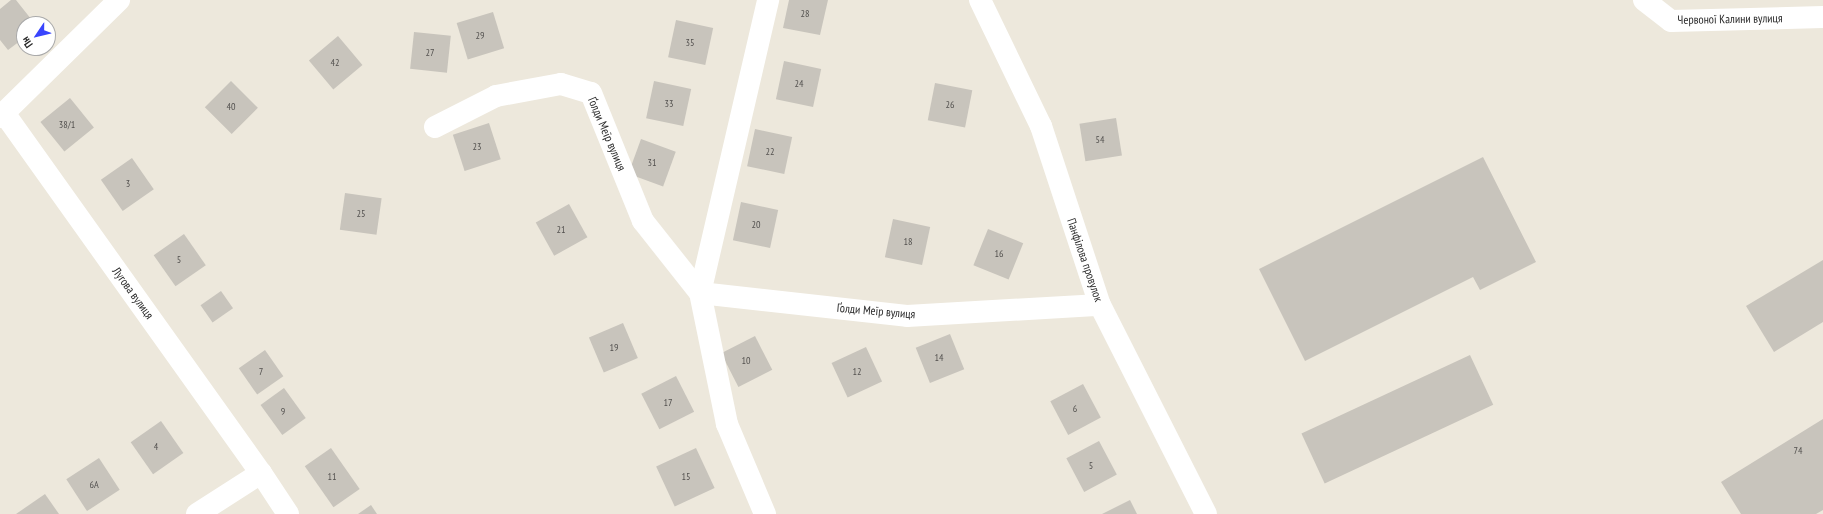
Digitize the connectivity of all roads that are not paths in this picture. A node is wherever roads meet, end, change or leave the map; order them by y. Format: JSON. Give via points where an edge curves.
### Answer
{"nodes":[{"id":1,"x":119,"y":0,"type":"edge"},
{"id":2,"x":768,"y":0,"type":"edge"},
{"id":3,"x":980,"y":0,"type":"edge"},
{"id":4,"x":1644,"y":0,"type":"edge"},
{"id":5,"x":1823,"y":17,"type":"edge"},
{"id":6,"x":2,"y":115,"type":"edge"},
{"id":7,"x":435,"y":127,"type":"dead end"},
{"id":8,"x":700,"y":293,"type":"junction"},
{"id":9,"x":1100,"y":305,"type":"junction"},
{"id":10,"x":261,"y":472,"type":"junction"},
{"id":11,"x":197,"y":514,"type":"edge"},
{"id":12,"x":288,"y":514,"type":"edge"},
{"id":13,"x":765,"y":514,"type":"edge"},
{"id":14,"x":1206,"y":514,"type":"edge"}],
"edges":[{"from":1,"to":6,"type":"street"},
{"from":2,"to":8,"type":"street","name":"Ґолди Меїр вулиця"},
{"from":3,"to":9,"type":"street","name":"Панфілова провулок","via":[[1041,126]]},
{"from":4,"to":5,"type":"street","name":"Червоної Калини вулиця","via":[[1671,21]]},
{"from":6,"to":10,"type":"street","name":"Лугова вулиця"},
{"from":7,"to":8,"type":"street","name":"Ґолди Меїр вулиця","via":[[496,96],[561,84],[591,93],[643,220]]},
{"from":8,"to":9,"type":"street","name":"Ґолди Меїр вулиця","via":[[907,316]]},
{"from":8,"to":13,"type":"street","name":"Ґолди Меїр вулиця","via":[[727,424]]},
{"from":9,"to":14,"type":"street","name":"Панфілова провулок"},
{"from":10,"to":11,"type":"street"},
{"from":10,"to":12,"type":"street","name":"Лугова вулиця"}]}
